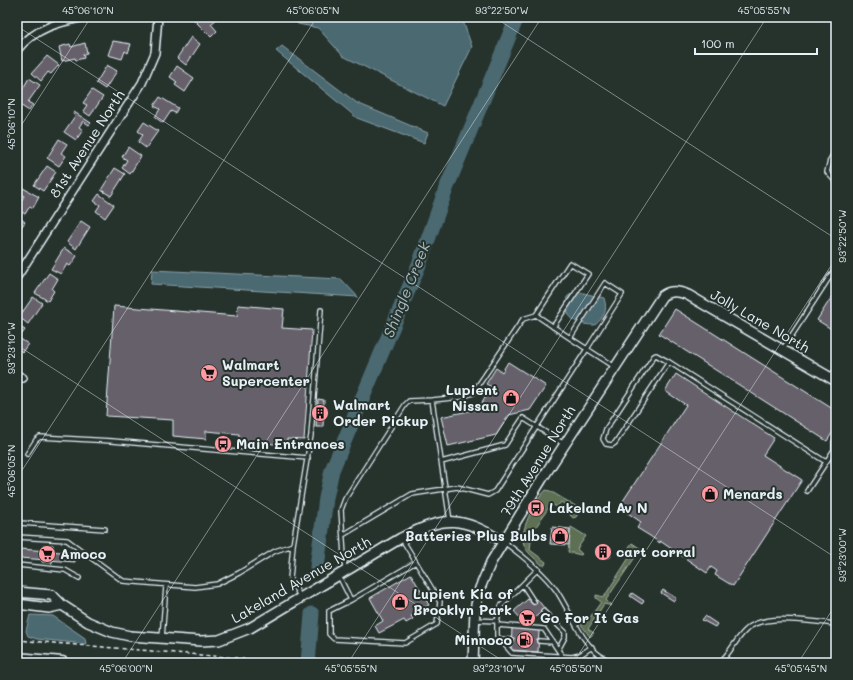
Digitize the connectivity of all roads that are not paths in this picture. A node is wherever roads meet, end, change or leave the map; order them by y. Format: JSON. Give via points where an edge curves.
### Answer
{"nodes":[{"id":1,"x":85,"y":17,"type":"edge"},
{"id":2,"x":158,"y":17,"type":"edge"},
{"id":3,"x":17,"y":50,"type":"edge"},
{"id":4,"x":836,"y":150,"type":"edge"},
{"id":5,"x":836,"y":182,"type":"edge"},
{"id":6,"x":836,"y":267,"type":"edge"},
{"id":7,"x":17,"y":277,"type":"edge"},
{"id":8,"x":669,"y":292,"type":"joint"},
{"id":9,"x":321,"y":310,"type":"dead end"},
{"id":10,"x":536,"y":315,"type":"junction"},
{"id":11,"x":553,"y":327,"type":"junction"},
{"id":12,"x":570,"y":338,"type":"junction"},
{"id":13,"x":587,"y":349,"type":"junction"},
{"id":14,"x":782,"y":350,"type":"junction"},
{"id":15,"x":669,"y":362,"type":"junction"},
{"id":16,"x":615,"y":367,"type":"junction"},
{"id":17,"x":836,"y":370,"type":"edge"},
{"id":18,"x":833,"y":380,"type":"edge"},
{"id":19,"x":432,"y":400,"type":"junction"},
{"id":20,"x":537,"y":426,"type":"junction"},
{"id":21,"x":836,"y":439,"type":"edge"},
{"id":22,"x":565,"y":444,"type":"junction"},
{"id":23,"x":835,"y":449,"type":"edge"},
{"id":24,"x":27,"y":454,"type":"dead end"},
{"id":25,"x":308,"y":458,"type":"junction"},
{"id":26,"x":441,"y":462,"type":"junction"},
{"id":27,"x":826,"y":462,"type":"junction"},
{"id":28,"x":445,"y":488,"type":"junction"},
{"id":29,"x":807,"y":491,"type":"dead end"},
{"id":30,"x":450,"y":521,"type":"junction"},
{"id":31,"x":20,"y":523,"type":"dead end"},
{"id":32,"x":105,"y":529,"type":"dead end"},
{"id":33,"x":343,"y":535,"type":"junction"},
{"id":34,"x":17,"y":536,"type":"edge"},
{"id":35,"x":401,"y":538,"type":"junction"},
{"id":36,"x":504,"y":542,"type":"junction"},
{"id":37,"x":293,"y":545,"type":"junction"},
{"id":38,"x":416,"y":562,"type":"junction"},
{"id":39,"x":17,"y":565,"type":"edge"},
{"id":40,"x":538,"y":569,"type":"junction"},
{"id":41,"x":342,"y":574,"type":"junction"},
{"id":42,"x":79,"y":578,"type":"dead end"},
{"id":43,"x":523,"y":585,"type":"junction"},
{"id":44,"x":166,"y":586,"type":"junction"},
{"id":45,"x":17,"y":592,"type":"edge"},
{"id":46,"x":301,"y":598,"type":"junction"},
{"id":47,"x":351,"y":600,"type":"junction"},
{"id":48,"x":534,"y":602,"type":"dead end"},
{"id":49,"x":17,"y":604,"type":"edge"},
{"id":50,"x":62,"y":605,"type":"junction"},
{"id":51,"x":543,"y":611,"type":"dead end"},
{"id":52,"x":474,"y":620,"type":"junction"},
{"id":53,"x":497,"y":623,"type":"junction"},
{"id":54,"x":836,"y":624,"type":"edge"},
{"id":55,"x":162,"y":638,"type":"junction"},
{"id":56,"x":500,"y":639,"type":"junction"},
{"id":57,"x":512,"y":640,"type":"dead end"},
{"id":58,"x":539,"y":641,"type":"dead end"},
{"id":59,"x":553,"y":642,"type":"junction"},
{"id":60,"x":592,"y":647,"type":"junction"},
{"id":61,"x":558,"y":650,"type":"junction"},
{"id":62,"x":562,"y":656,"type":"junction"},
{"id":63,"x":17,"y":659,"type":"edge"},
{"id":64,"x":62,"y":663,"type":"edge"},
{"id":65,"x":473,"y":663,"type":"edge"},
{"id":66,"x":633,"y":663,"type":"edge"},
{"id":67,"x":718,"y":663,"type":"edge"}],
"edges":[{"from":1,"to":3,"type":"street","via":[[39,30]]},
{"from":2,"to":7,"type":"street","name":"81st Avenue North","via":[[155,53],[142,82]]},
{"from":4,"to":5,"type":"lane","via":[[827,172]]},
{"from":6,"to":14,"type":"lane"},
{"from":8,"to":14,"type":"street","name":"Jolly Lane North","via":[[688,295]]},
{"from":8,"to":16,"type":"street","name":"79th Avenue North","via":[[657,302]]},
{"from":9,"to":25,"type":"lane"},
{"from":10,"to":11,"type":"lane"},
{"from":10,"to":11,"type":"lane","via":[[570,263],[588,274]]},
{"from":10,"to":19,"type":"lane","via":[[523,319],[473,393],[462,397]]},
{"from":11,"to":12,"type":"lane"},
{"from":12,"to":13,"type":"lane"},
{"from":12,"to":13,"type":"lane","via":[[605,283],[622,294]]},
{"from":13,"to":16,"type":"lane"},
{"from":13,"to":20,"type":"lane"},
{"from":14,"to":18,"type":"street","name":"Jolly Lane North"},
{"from":15,"to":15,"type":"lane","via":[[615,443],[606,444],[603,435],[608,424],[654,356]]},
{"from":15,"to":27,"type":"lane"},
{"from":16,"to":22,"type":"street","name":"79th Avenue North"},
{"from":17,"to":18,"type":"lane"},
{"from":19,"to":26,"type":"lane"},
{"from":19,"to":33,"type":"lane","via":[[410,401],[405,405],[345,499],[341,510]]},
{"from":20,"to":22,"type":"lane"},
{"from":20,"to":26,"type":"lane","via":[[523,418],[505,445]]},
{"from":20,"to":28,"type":"lane","via":[[495,491],[488,495],[457,487]]},
{"from":21,"to":23,"type":"lane"},
{"from":22,"to":36,"type":"street","name":"79th Avenue North"},
{"from":23,"to":27,"type":"lane"},
{"from":24,"to":25,"type":"lane","via":[[40,437]]},
{"from":25,"to":37,"type":"lane"},
{"from":26,"to":28,"type":"lane"},
{"from":27,"to":29,"type":"lane"},
{"from":28,"to":30,"type":"lane"},
{"from":28,"to":33,"type":"lane","via":[[412,494]]},
{"from":30,"to":35,"type":"street","name":"Lakeland Avenue North","via":[[427,525]]},
{"from":30,"to":36,"type":"street","name":"Lakeland Avenue North","via":[[471,525]]},
{"from":31,"to":32,"type":"lane"},
{"from":33,"to":41,"type":"lane"},
{"from":34,"to":44,"type":"lane","via":[[66,540],[123,581]]},
{"from":35,"to":38,"type":"lane"},
{"from":35,"to":41,"type":"street","name":"Lakeland Avenue North"},
{"from":36,"to":40,"type":"lane"},
{"from":36,"to":52,"type":"street","name":"79th Avenue North","via":[[491,562],[480,588]]},
{"from":37,"to":44,"type":"lane","via":[[275,551],[217,584],[195,587]]},
{"from":37,"to":46,"type":"lane","via":[[290,579]]},
{"from":38,"to":47,"type":"lane"},
{"from":38,"to":47,"type":"lane","via":[[440,602],[437,624],[405,643],[334,639],[329,634],[330,611]]},
{"from":39,"to":42,"type":"lane","via":[[65,570]]},
{"from":40,"to":43,"type":"lane"},
{"from":40,"to":60,"type":"lane","via":[[556,590]]},
{"from":41,"to":46,"type":"street","name":"Lakeland Avenue North"},
{"from":41,"to":47,"type":"lane"},
{"from":43,"to":48,"type":"lane"},
{"from":43,"to":53,"type":"lane","via":[[502,604]]},
{"from":44,"to":55,"type":"lane"},
{"from":45,"to":50,"type":"street","name":"Lakeland Avenue North","via":[[52,595]]},
{"from":46,"to":55,"type":"street","name":"Lakeland Avenue North","via":[[250,628],[219,640]]},
{"from":49,"to":50,"type":"street","via":[[49,608]]},
{"from":50,"to":55,"type":"street","name":"Lakeland Avenue North","via":[[88,622],[112,632]]},
{"from":51,"to":61,"type":"lane","via":[[565,632]]},
{"from":52,"to":53,"type":"lane"},
{"from":52,"to":65,"type":"street","name":"79th Avenue North"},
{"from":53,"to":56,"type":"lane","via":[[497,636]]},
{"from":53,"to":59,"type":"lane","via":[[544,629]]},
{"from":54,"to":67,"type":"lane","via":[[769,620],[755,623],[746,630],[726,658]]},
{"from":56,"to":57,"type":"lane"},
{"from":56,"to":62,"type":"lane","via":[[512,654]]},
{"from":58,"to":59,"type":"lane"},
{"from":59,"to":61,"type":"lane"},
{"from":60,"to":62,"type":"lane","via":[[580,655]]},
{"from":60,"to":66,"type":"lane","via":[[606,659]]},
{"from":61,"to":62,"type":"lane"},
{"from":63,"to":64,"type":"highway"}]}
